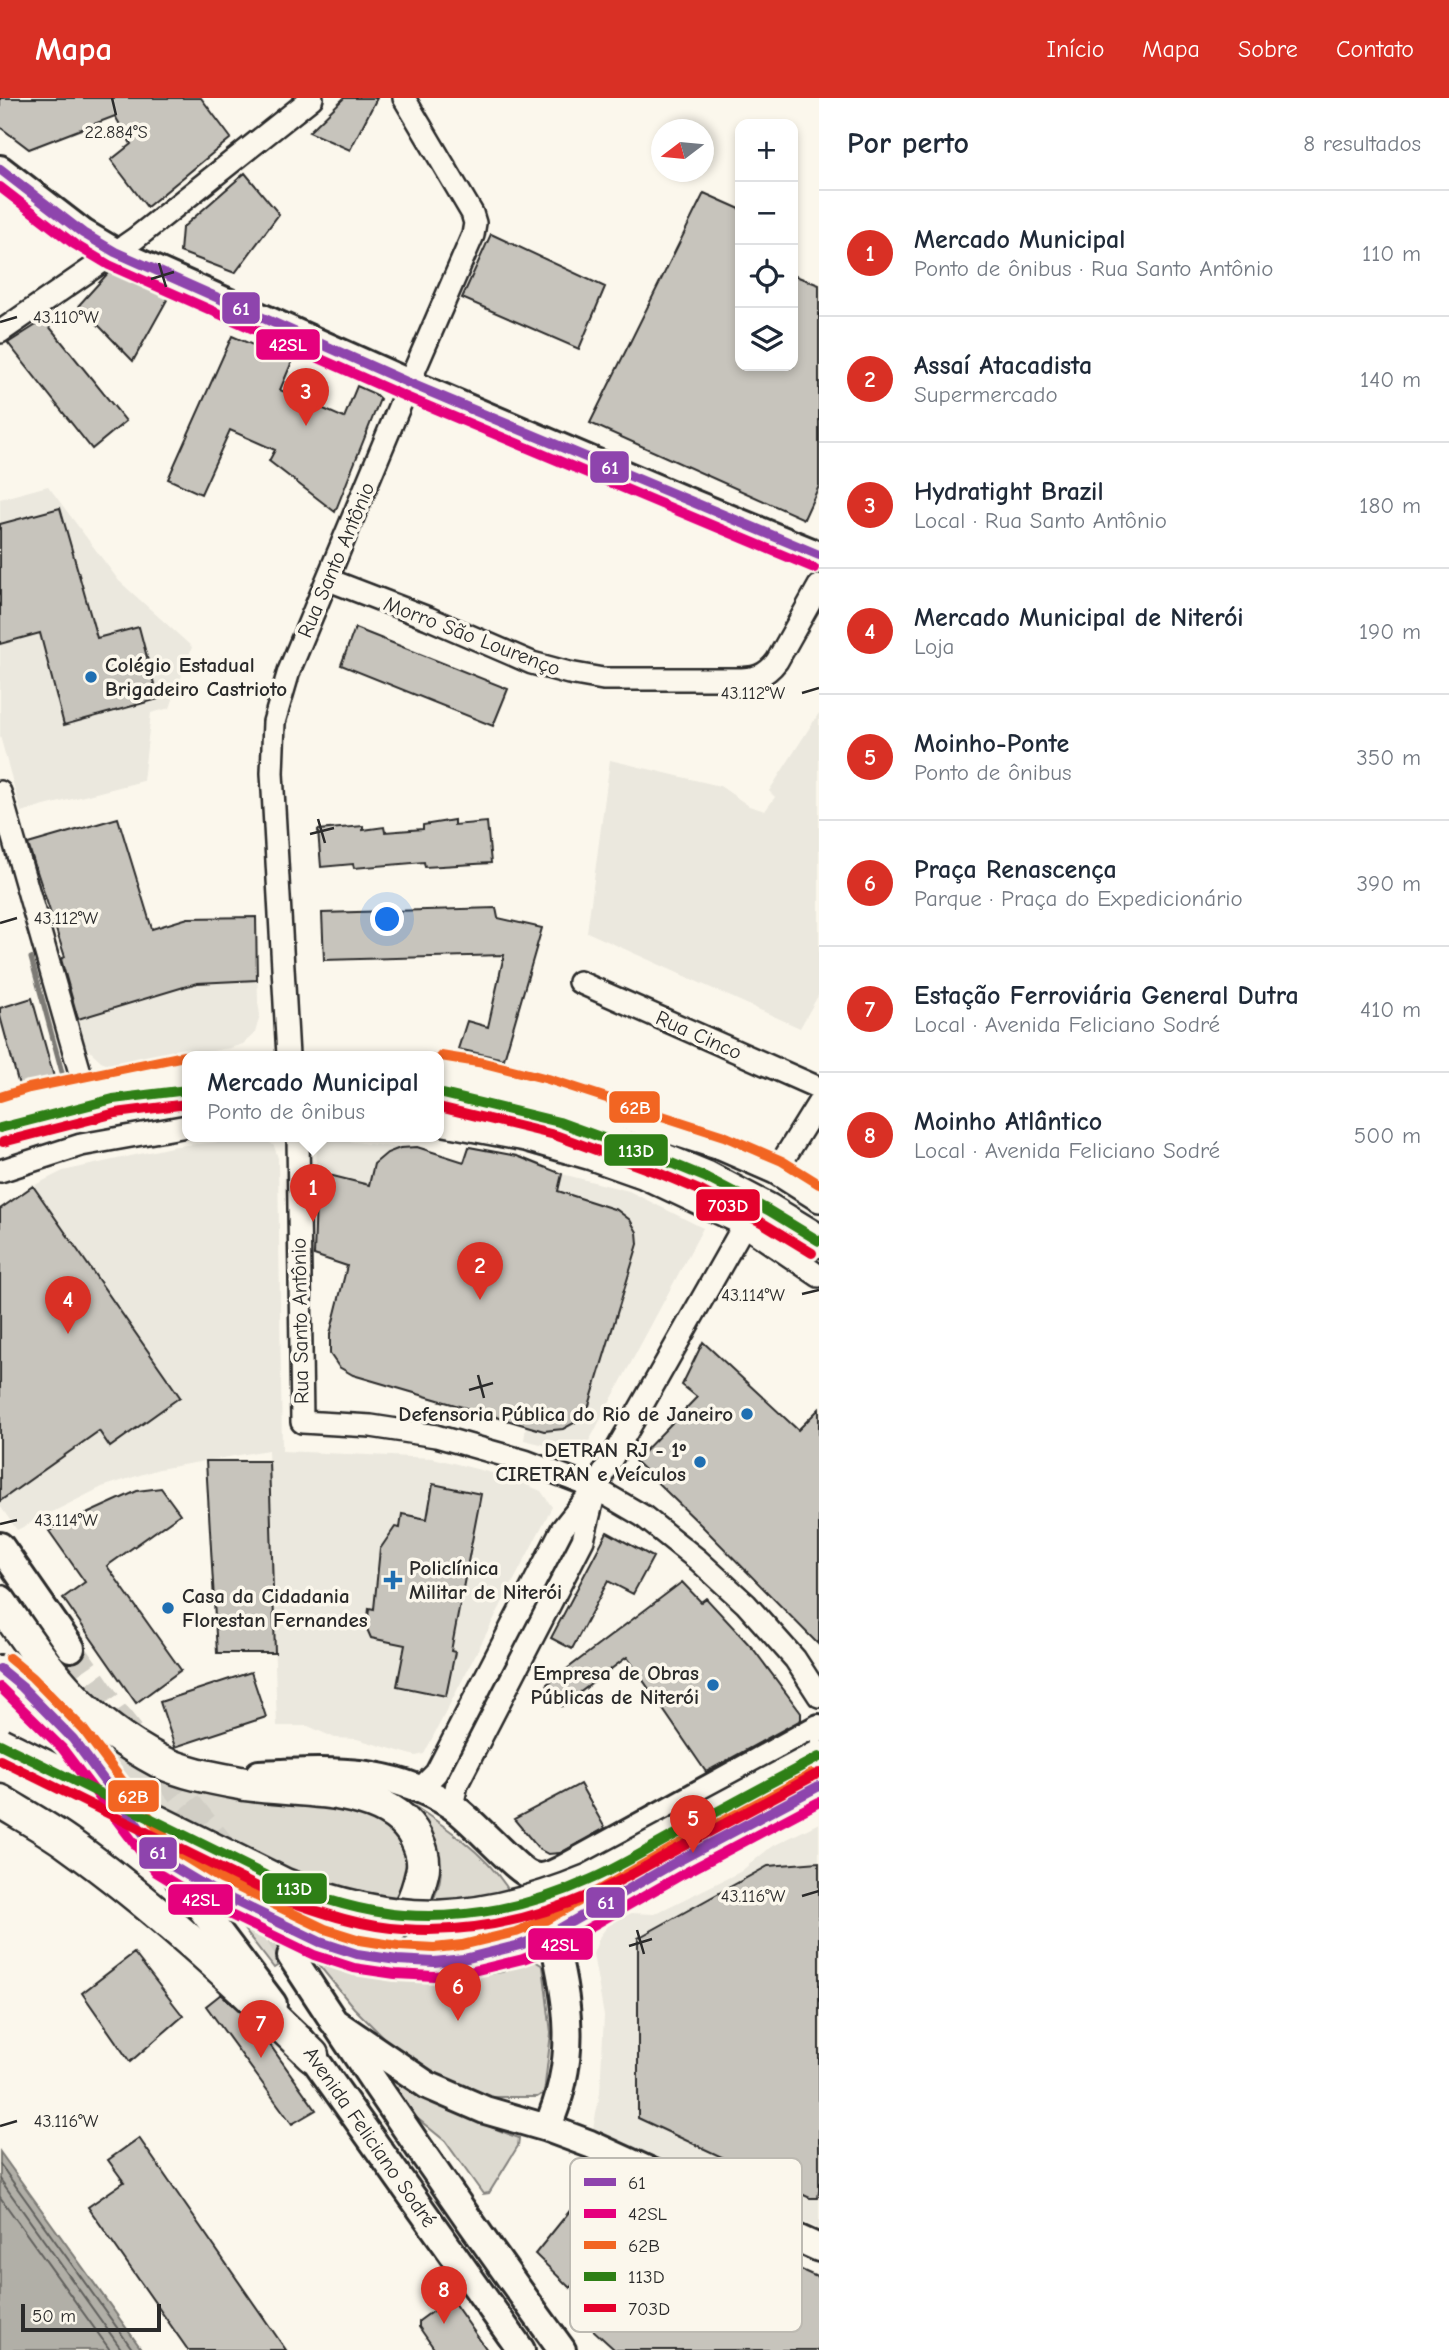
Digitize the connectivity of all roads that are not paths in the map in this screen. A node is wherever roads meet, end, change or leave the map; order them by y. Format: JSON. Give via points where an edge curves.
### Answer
{"nodes":[{"id":1,"x":312,"y":98,"type":"edge"},
{"id":2,"x":404,"y":98,"type":"edge"},
{"id":3,"x":0,"y":169,"type":"edge"},
{"id":4,"x":115,"y":251,"type":"junction"},
{"id":5,"x":0,"y":332,"type":"edge"},
{"id":6,"x":409,"y":383,"type":"junction"},
{"id":7,"x":819,"y":555,"type":"edge"},
{"id":8,"x":329,"y":580,"type":"junction"},
{"id":9,"x":819,"y":586,"type":"edge"},
{"id":10,"x":0,"y":792,"type":"edge"},
{"id":11,"x":579,"y":982,"type":"dead end"},
{"id":12,"x":288,"y":1051,"type":"edge"},
{"id":13,"x":182,"y":1071,"type":"edge"},
{"id":14,"x":444,"y":1071,"type":"edge"},
{"id":15,"x":819,"y":1088,"type":"edge"},
{"id":16,"x":85,"y":1090,"type":"junction"},
{"id":17,"x":182,"y":1091,"type":"edge"},
{"id":18,"x":444,"y":1094,"type":"edge"},
{"id":19,"x":819,"y":1102,"type":"edge"},
{"id":20,"x":0,"y":1112,"type":"edge"},
{"id":21,"x":444,"y":1125,"type":"edge"},
{"id":22,"x":182,"y":1127,"type":"edge"},
{"id":23,"x":0,"y":1128,"type":"edge"},
{"id":24,"x":298,"y":1142,"type":"edge"},
{"id":25,"x":0,"y":1171,"type":"edge"},
{"id":26,"x":775,"y":1173,"type":"junction"},
{"id":27,"x":819,"y":1201,"type":"edge"},
{"id":28,"x":744,"y":1225,"type":"junction"},
{"id":29,"x":819,"y":1241,"type":"edge"},
{"id":30,"x":819,"y":1276,"type":"edge"},
{"id":31,"x":596,"y":1488,"type":"junction"},
{"id":32,"x":0,"y":1546,"type":"edge"},
{"id":33,"x":0,"y":1602,"type":"edge"},
{"id":34,"x":71,"y":1648,"type":"tunnel mouth"},
{"id":35,"x":0,"y":1669,"type":"edge"},
{"id":36,"x":819,"y":1696,"type":"edge"},
{"id":37,"x":819,"y":1728,"type":"edge"},
{"id":38,"x":0,"y":1744,"type":"edge"},
{"id":39,"x":819,"y":1757,"type":"edge"},
{"id":40,"x":211,"y":1777,"type":"junction"},
{"id":41,"x":819,"y":1786,"type":"edge"},
{"id":42,"x":421,"y":1788,"type":"junction"},
{"id":43,"x":0,"y":1801,"type":"edge"},
{"id":44,"x":452,"y":1806,"type":"junction"},
{"id":45,"x":653,"y":1819,"type":"junction"},
{"id":46,"x":164,"y":1861,"type":"junction"},
{"id":47,"x":676,"y":1862,"type":"junction"},
{"id":48,"x":278,"y":1920,"type":"junction"},
{"id":49,"x":552,"y":1933,"type":"junction"},
{"id":50,"x":291,"y":1956,"type":"tunnel mouth"},
{"id":51,"x":333,"y":2021,"type":"junction"},
{"id":52,"x":312,"y":2056,"type":"junction"},
{"id":53,"x":547,"y":2128,"type":"junction"},
{"id":54,"x":621,"y":2158,"type":"edge"},
{"id":55,"x":802,"y":2240,"type":"edge"},
{"id":56,"x":819,"y":2248,"type":"edge"},
{"id":57,"x":521,"y":2350,"type":"edge"},
{"id":58,"x":562,"y":2350,"type":"edge"}],
"edges":[{"from":1,"to":4,"type":"street"},
{"from":2,"to":6,"type":"street","name":"Rua Santo Antônio","via":[[475,223],[469,247]]},
{"from":3,"to":4,"type":"main road","via":[[83,233]]},
{"from":4,"to":5,"type":"street"},
{"from":4,"to":6,"type":"main road"},
{"from":6,"to":7,"type":"main road"},
{"from":6,"to":8,"type":"street","name":"Rua Santo Antônio"},
{"from":8,"to":9,"type":"street","name":"Morro São Lourenço","via":[[532,663],[603,679],[735,679],[769,673]]},
{"from":8,"to":12,"type":"street","name":"Rua Santo Antônio","via":[[289,671],[272,738]]},
{"from":10,"to":16,"type":"street"},
{"from":11,"to":15,"type":"street","name":"Rua Cinco"},
{"from":13,"to":16,"type":"street"},
{"from":14,"to":26,"type":"street","via":[[557,1097],[720,1149]]},
{"from":16,"to":20,"type":"street"},
{"from":17,"to":23,"type":"highway","via":[[113,1098]]},
{"from":18,"to":29,"type":"highway","via":[[559,1122],[666,1161],[716,1182]]},
{"from":19,"to":26,"type":"street"},
{"from":21,"to":28,"type":"street","via":[[525,1140],[591,1159],[642,1177]]},
{"from":22,"to":25,"type":"street","via":[[81,1145]]},
{"from":24,"to":31,"type":"street","name":"Rua Santo Antônio","via":[[302,1422],[436,1436],[526,1461]]},
{"from":26,"to":27,"type":"street"},
{"from":28,"to":30,"type":"street"},
{"from":28,"to":31,"type":"street"},
{"from":31,"to":36,"type":"street","via":[[643,1516],[746,1604],[795,1659]]},
{"from":31,"to":42,"type":"street","via":[[562,1529],[436,1773]]},
{"from":31,"to":44,"type":"street","via":[[583,1540],[457,1784]]},
{"from":32,"to":34,"type":"main road"},
{"from":33,"to":40,"type":"highway","via":[[64,1689],[94,1720],[159,1760]]},
{"from":35,"to":46,"type":"main road","name":"Avenida Feliciano Sodré","via":[[74,1740]]},
{"from":37,"to":45,"type":"main road"},
{"from":38,"to":39,"type":"highway","bridge":true,"via":[[285,1885],[369,1912],[419,1918],[504,1910],[552,1896]]},
{"from":40,"to":42,"type":"main road","via":[[375,1774]]},
{"from":40,"to":48,"type":"highway","via":[[334,1792],[371,1802],[398,1816],[421,1848],[424,1868],[419,1886],[410,1910],[397,1925],[365,1932],[321,1921]]},
{"from":41,"to":47,"type":"main road"},
{"from":42,"to":44,"type":"main road"},
{"from":43,"to":52,"type":"highway","via":[[67,1843],[149,1905],[240,1984]]},
{"from":44,"to":45,"type":"main road","via":[[519,1868],[542,1877]]},
{"from":45,"to":47,"type":"main road","via":[[643,1833],[644,1848],[650,1855]]},
{"from":46,"to":48,"type":"main road","via":[[214,1891]]},
{"from":46,"to":52,"type":"main road","name":"Avenida Feliciano Sodré"},
{"from":47,"to":49,"type":"main road"},
{"from":48,"to":49,"type":"main road","via":[[320,1942],[357,1954],[434,1962],[488,1954]]},
{"from":49,"to":53,"type":"main road","via":[[569,2032],[566,2073]]},
{"from":50,"to":51,"type":"main road"},
{"from":51,"to":53,"type":"main road","via":[[427,2085],[485,2110]]},
{"from":51,"to":58,"type":"main road"},
{"from":52,"to":57,"type":"main road","name":"Avenida Feliciano Sodré"},
{"from":53,"to":54,"type":"main road"},
{"from":55,"to":56,"type":"main road"}]}
